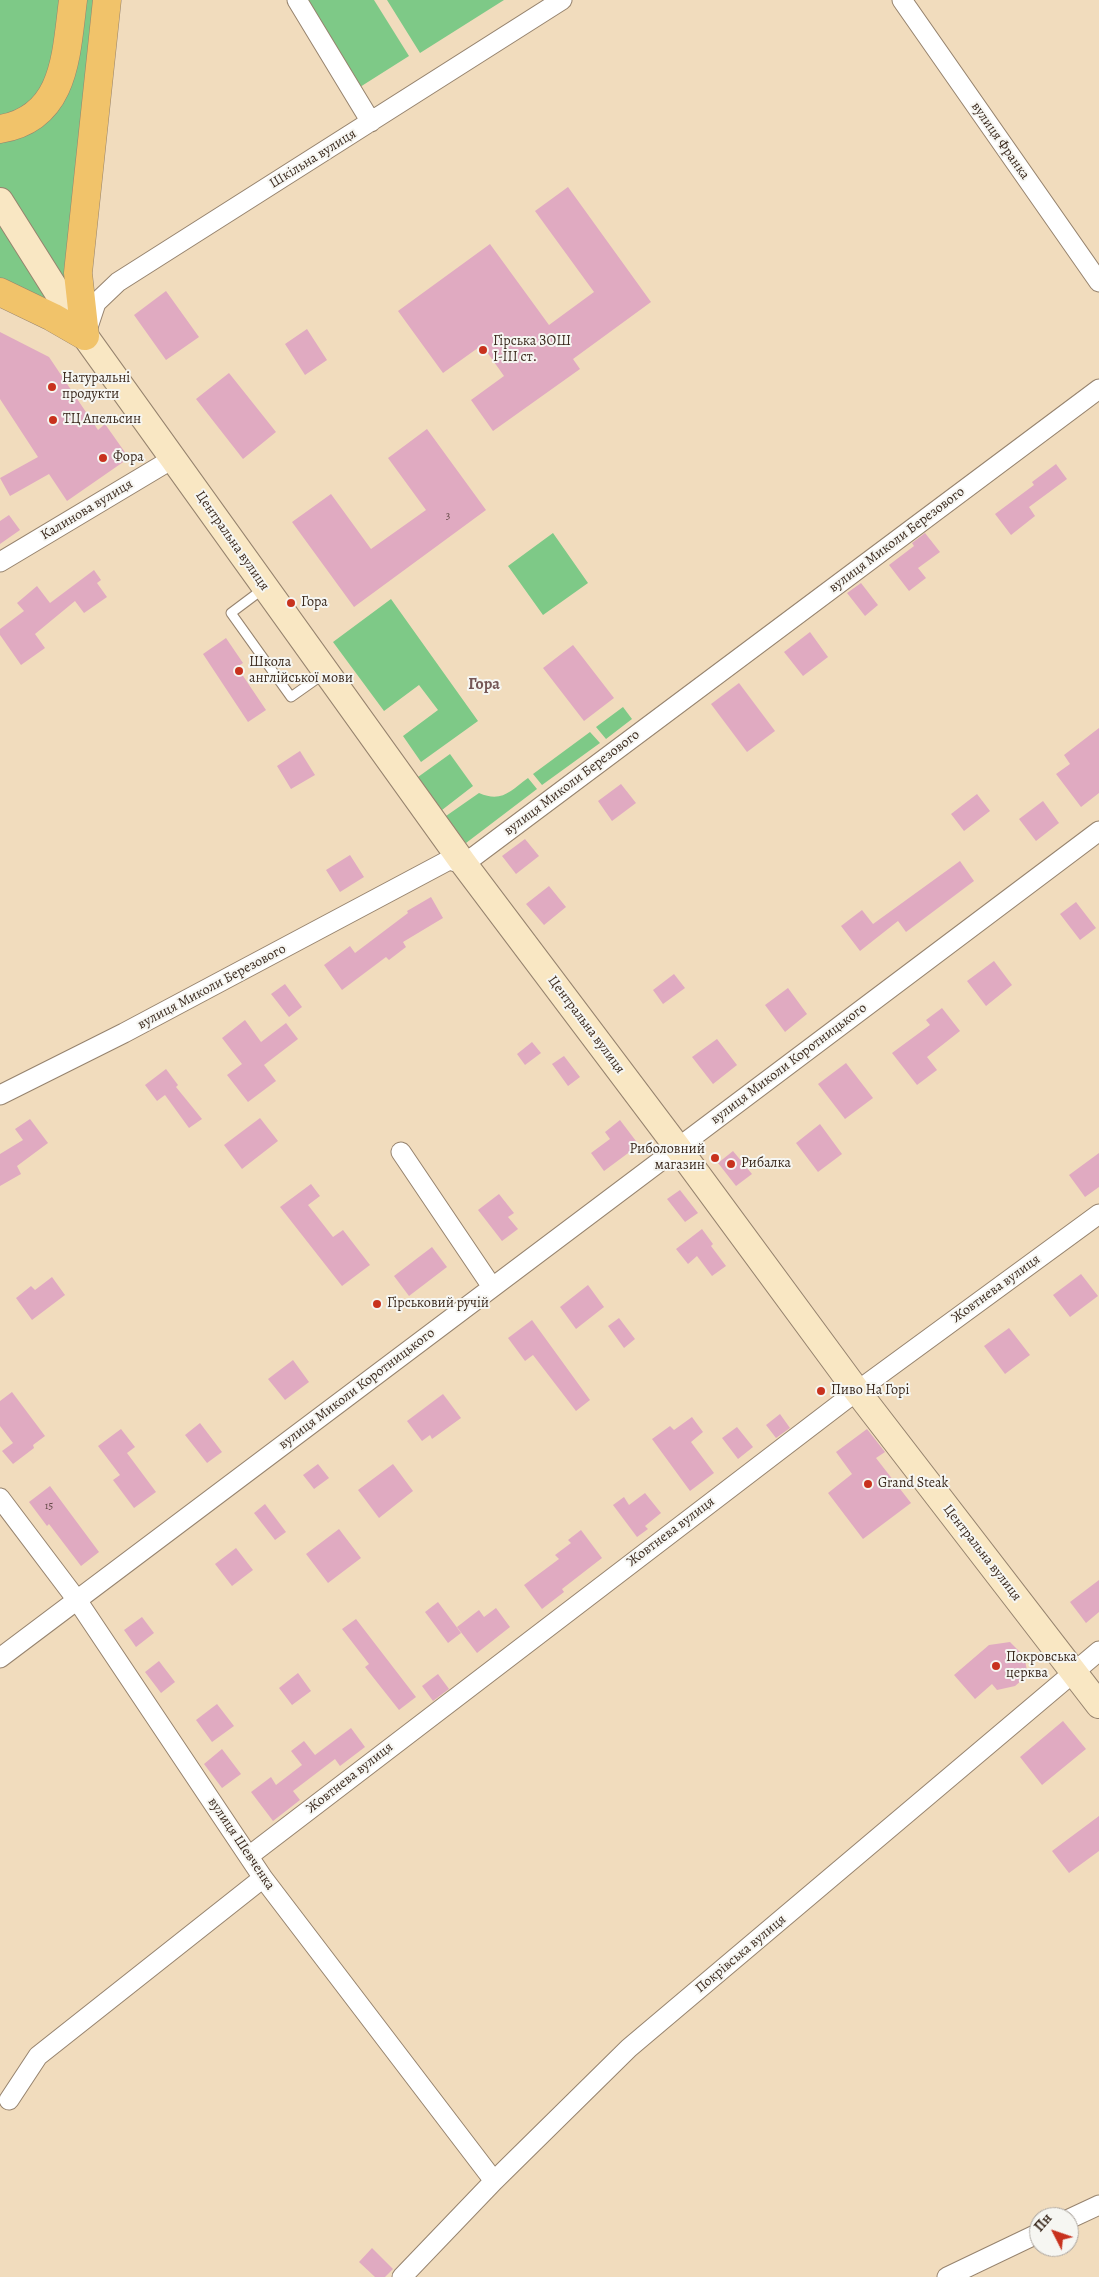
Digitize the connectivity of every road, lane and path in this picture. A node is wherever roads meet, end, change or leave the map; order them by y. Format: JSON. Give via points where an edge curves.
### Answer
{"nodes":[{"id":1,"x":73,"y":0,"type":"edge"},
{"id":2,"x":107,"y":0,"type":"edge"},
{"id":3,"x":297,"y":0,"type":"edge"},
{"id":4,"x":562,"y":0,"type":"edge"},
{"id":5,"x":902,"y":0,"type":"edge"},
{"id":6,"x":370,"y":122,"type":"junction"},
{"id":7,"x":0,"y":129,"type":"edge"},
{"id":8,"x":0,"y":201,"type":"edge"},
{"id":9,"x":1099,"y":282,"type":"edge"},
{"id":10,"x":0,"y":292,"type":"edge"},
{"id":11,"x":85,"y":336,"type":"junction"},
{"id":12,"x":1099,"y":389,"type":"edge"},
{"id":13,"x":174,"y":458,"type":"junction"},
{"id":14,"x":0,"y":562,"type":"edge"},
{"id":15,"x":266,"y":587,"type":"junction"},
{"id":16,"x":326,"y":672,"type":"junction"},
{"id":17,"x":1099,"y":831,"type":"edge"},
{"id":18,"x":464,"y":864,"type":"junction"},
{"id":19,"x":0,"y":1094,"type":"edge"},
{"id":20,"x":678,"y":1148,"type":"junction"},
{"id":21,"x":401,"y":1152,"type":"dead end"},
{"id":22,"x":1099,"y":1214,"type":"edge"},
{"id":23,"x":492,"y":1287,"type":"junction"},
{"id":24,"x":856,"y":1391,"type":"junction"},
{"id":25,"x":0,"y":1498,"type":"edge"},
{"id":26,"x":77,"y":1600,"type":"junction"},
{"id":27,"x":1099,"y":1650,"type":"edge"},
{"id":28,"x":0,"y":1658,"type":"edge"},
{"id":29,"x":1074,"y":1672,"type":"junction"},
{"id":30,"x":1099,"y":1705,"type":"edge"},
{"id":31,"x":249,"y":1856,"type":"junction"},
{"id":32,"x":263,"y":1878,"type":"junction"},
{"id":33,"x":9,"y":2100,"type":"dead end"},
{"id":34,"x":494,"y":2181,"type":"junction"},
{"id":35,"x":1099,"y":2205,"type":"edge"},
{"id":36,"x":1079,"y":2214,"type":"edge"},
{"id":37,"x":1029,"y":2238,"type":"edge"},
{"id":38,"x":402,"y":2277,"type":"edge"},
{"id":39,"x":948,"y":2277,"type":"edge"}],
"edges":[{"from":1,"to":7,"type":"highway","via":[[61,79],[35,117],[17,126]]},
{"from":2,"to":11,"type":"highway","via":[[78,273]]},
{"from":3,"to":6,"type":"street"},
{"from":4,"to":6,"type":"street","name":"Шкільна вулиця"},
{"from":5,"to":9,"type":"street","name":"вулиця Франка"},
{"from":6,"to":11,"type":"street","name":"Шкільна вулиця","via":[[118,282],[96,303]]},
{"from":8,"to":11,"type":"main road","name":"Центральна вулиця"},
{"from":10,"to":11,"type":"highway"},
{"from":11,"to":13,"type":"main road","name":"Центральна вулиця"},
{"from":12,"to":18,"type":"street","name":"вулиця Миколи Березового"},
{"from":13,"to":14,"type":"street","name":"Калинова вулиця"},
{"from":13,"to":15,"type":"main road","name":"Центральна вулиця"},
{"from":15,"to":16,"type":"main road","name":"Центральна вулиця"},
{"from":15,"to":16,"type":"lane","via":[[231,614],[291,697]]},
{"from":16,"to":18,"type":"main road","name":"Центральна вулиця"},
{"from":17,"to":20,"type":"street","name":"вулиця Миколи Коротницького"},
{"from":18,"to":19,"type":"street","name":"вулиця Миколи Березового","via":[[449,860],[124,1033]]},
{"from":18,"to":20,"type":"main road","name":"Центральна вулиця"},
{"from":20,"to":23,"type":"street","name":"вулиця Миколи Коротницького"},
{"from":20,"to":24,"type":"main road","name":"Центральна вулиця"},
{"from":21,"to":23,"type":"street"},
{"from":22,"to":24,"type":"street","name":"Жовтнева вулиця"},
{"from":23,"to":26,"type":"street","name":"вулиця Миколи Коротницького"},
{"from":24,"to":29,"type":"main road","name":"Центральна вулиця"},
{"from":24,"to":31,"type":"street","name":"Жовтнева вулиця"},
{"from":25,"to":26,"type":"street","name":"вулиця Шевченка"},
{"from":26,"to":28,"type":"street","name":"вулиця Миколи Коротницького"},
{"from":26,"to":31,"type":"street","name":"вулиця Шевченка"},
{"from":27,"to":29,"type":"street","name":"Покрівська вулиця"},
{"from":29,"to":30,"type":"main road","name":"Центральна вулиця"},
{"from":29,"to":34,"type":"street","name":"Покрівська вулиця","via":[[629,2048]]},
{"from":31,"to":32,"type":"street","name":"вулиця Шевченка"},
{"from":32,"to":33,"type":"street","via":[[38,2056]]},
{"from":32,"to":34,"type":"street","name":"вулиця Шевченка"},
{"from":34,"to":38,"type":"street","name":"Покрівська вулиця"},
{"from":35,"to":36,"type":"street"},
{"from":37,"to":39,"type":"street"}]}
